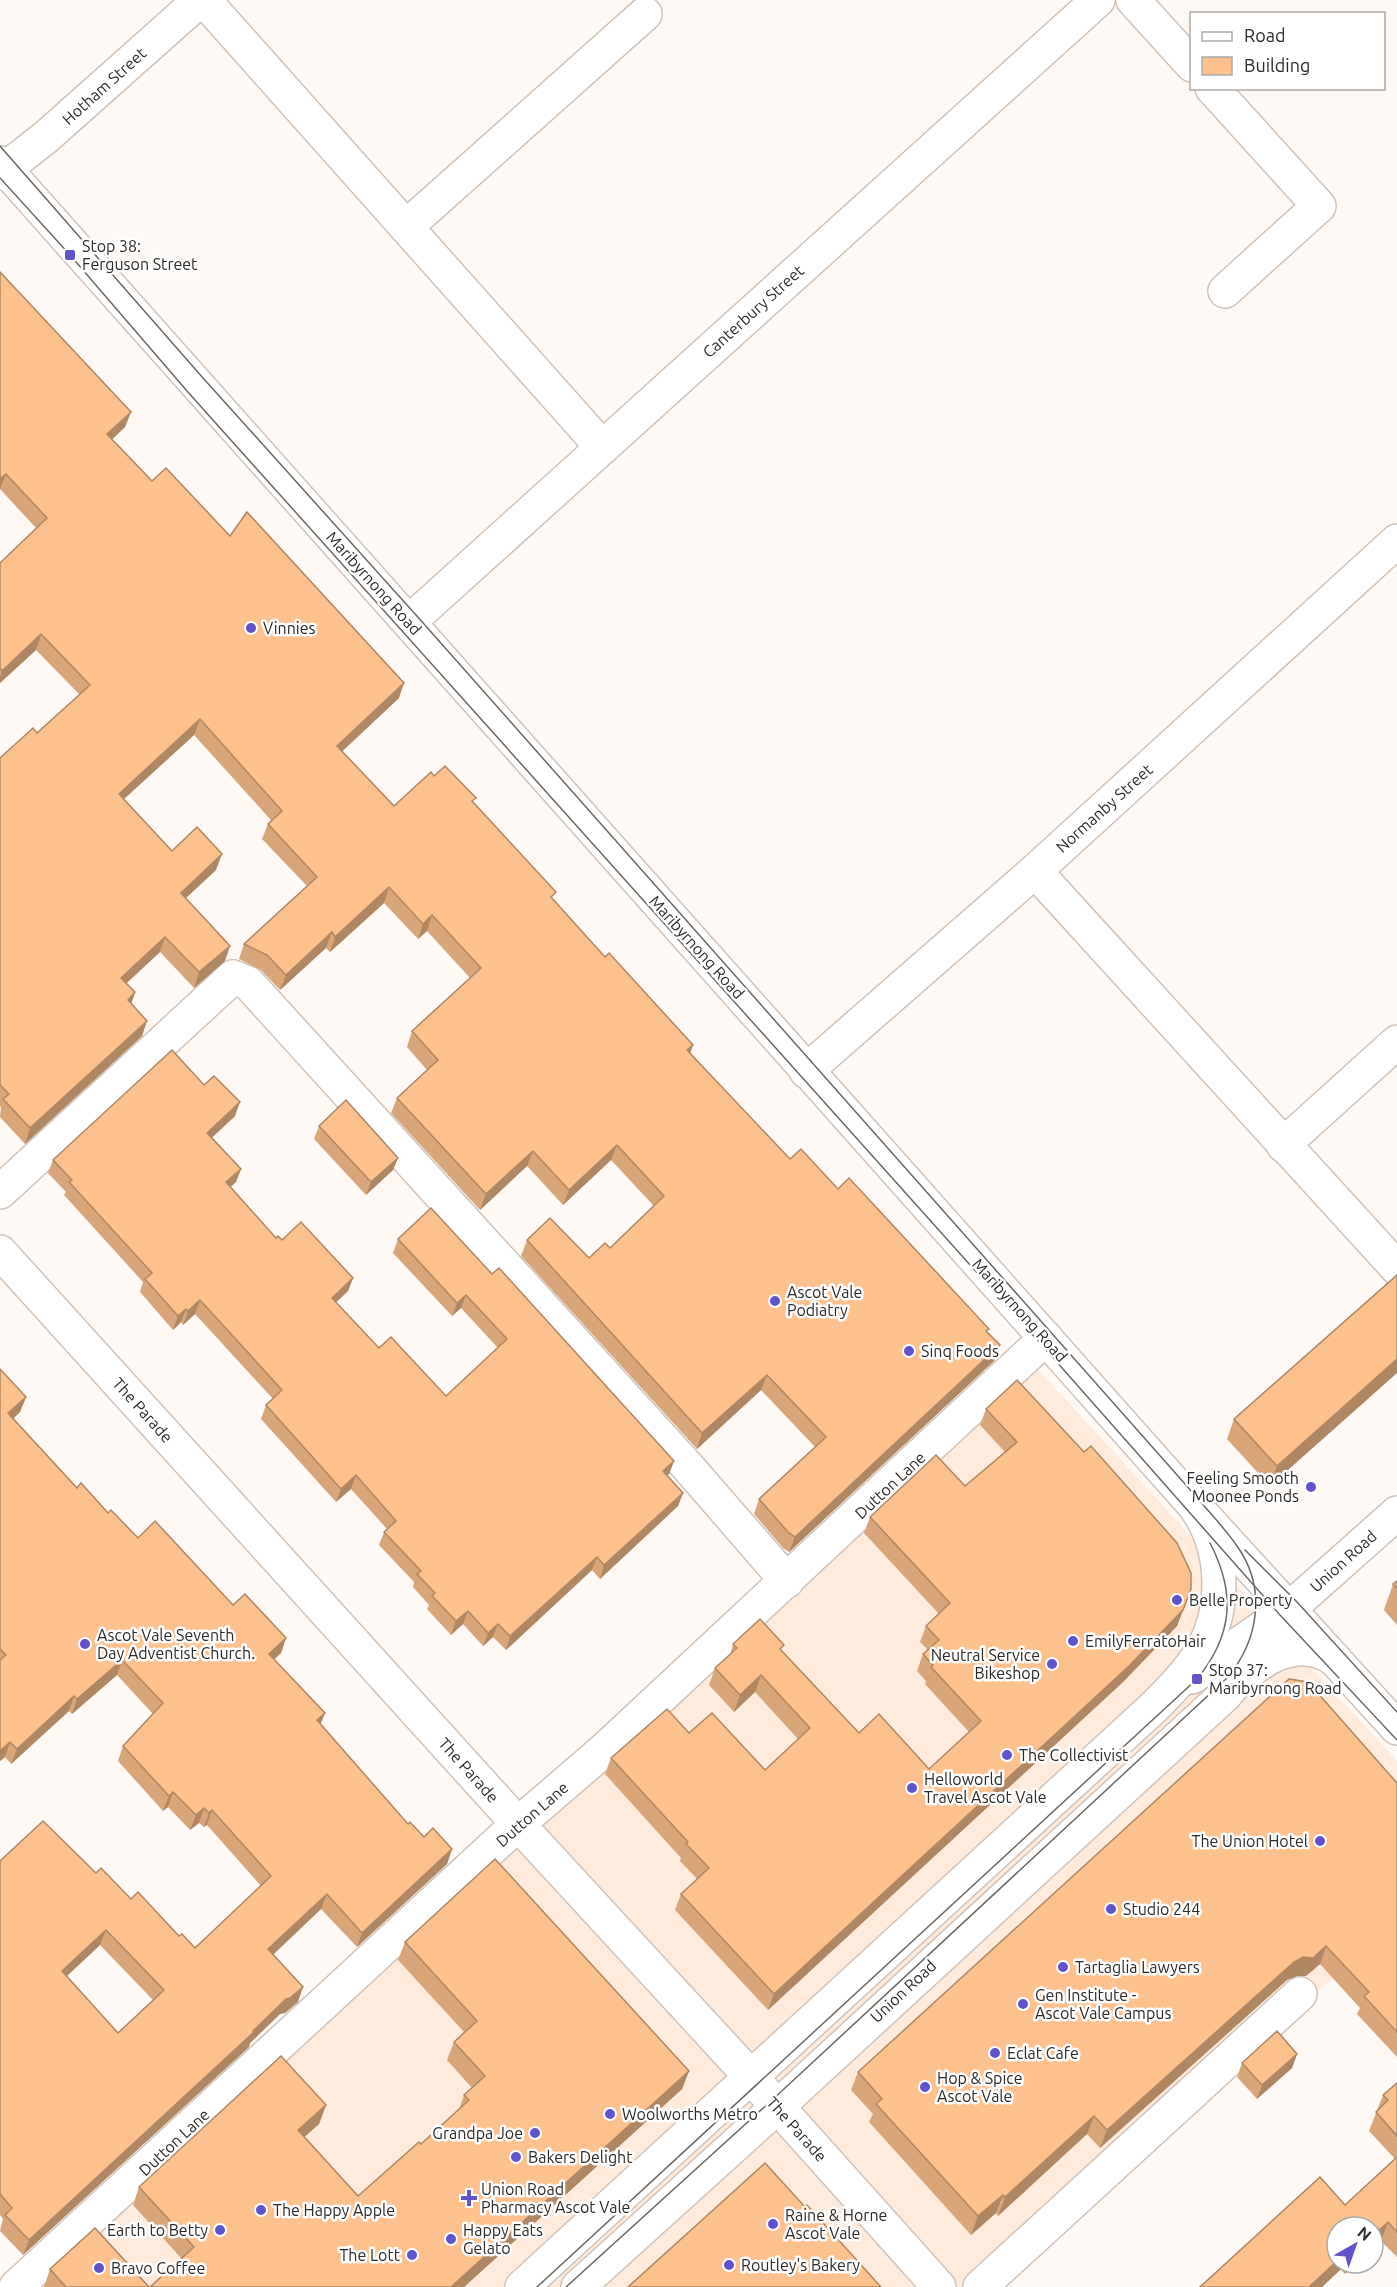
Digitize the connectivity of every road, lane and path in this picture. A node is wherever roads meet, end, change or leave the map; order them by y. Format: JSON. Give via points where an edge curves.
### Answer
{"nodes":[{"id":1,"x":202,"y":0,"type":"edge"},
{"id":2,"x":1098,"y":0,"type":"edge"},
{"id":3,"x":1133,"y":0,"type":"edge"},
{"id":4,"x":645,"y":14,"type":"dead end"},
{"id":5,"x":1190,"y":64,"type":"edge"},
{"id":6,"x":1214,"y":90,"type":"edge"},
{"id":7,"x":2,"y":168,"type":"edge"},
{"id":8,"x":406,"y":227,"type":"junction"},
{"id":9,"x":1225,"y":291,"type":"dead end"},
{"id":10,"x":602,"y":447,"type":"junction"},
{"id":11,"x":1397,"y":541,"type":"edge"},
{"id":12,"x":409,"y":622,"type":"junction"},
{"id":13,"x":1035,"y":871,"type":"junction"},
{"id":14,"x":1397,"y":1042,"type":"edge"},
{"id":15,"x":806,"y":1071,"type":"junction"},
{"id":16,"x":1284,"y":1145,"type":"junction"},
{"id":17,"x":0,"y":1192,"type":"edge"},
{"id":18,"x":0,"y":1252,"type":"edge"},
{"id":19,"x":1397,"y":1268,"type":"edge"},
{"id":20,"x":1046,"y":1338,"type":"junction"},
{"id":21,"x":1193,"y":1504,"type":"junction"},
{"id":22,"x":1397,"y":1513,"type":"edge"},
{"id":23,"x":1239,"y":1554,"type":"junction"},
{"id":24,"x":787,"y":1581,"type":"junction"},
{"id":25,"x":1289,"y":1609,"type":"junction"},
{"id":26,"x":1259,"y":1628,"type":"junction"},
{"id":27,"x":1334,"y":1659,"type":"junction"},
{"id":28,"x":1232,"y":1687,"type":"junction"},
{"id":29,"x":1153,"y":1708,"type":"junction"},
{"id":30,"x":1397,"y":1728,"type":"edge"},
{"id":31,"x":518,"y":1824,"type":"junction"},
{"id":32,"x":1300,"y":1995,"type":"dead end"},
{"id":33,"x":751,"y":2077,"type":"junction"},
{"id":34,"x":777,"y":2107,"type":"junction"},
{"id":35,"x":16,"y":2287,"type":"edge"},
{"id":36,"x":522,"y":2287,"type":"edge"},
{"id":37,"x":578,"y":2287,"type":"edge"},
{"id":38,"x":939,"y":2287,"type":"edge"},
{"id":39,"x":980,"y":2287,"type":"edge"}],
"edges":[{"from":1,"to":7,"type":"street","name":"Hotham Street","via":[[46,137]]},
{"from":1,"to":8,"type":"street"},
{"from":2,"to":10,"type":"street","name":"Canterbury Street"},
{"from":3,"to":5,"type":"street"},
{"from":4,"to":8,"type":"street"},
{"from":6,"to":9,"type":"street","via":[[1318,206]]},
{"from":7,"to":12,"type":"street","name":"Maribyrnong Road"},
{"from":8,"to":10,"type":"street"},
{"from":10,"to":12,"type":"street","name":"Canterbury Street"},
{"from":11,"to":13,"type":"street","name":"Normanby Street"},
{"from":12,"to":15,"type":"street","name":"Maribyrnong Road"},
{"from":13,"to":15,"type":"street","name":"Normanby Street"},
{"from":13,"to":16,"type":"street"},
{"from":14,"to":16,"type":"street"},
{"from":15,"to":20,"type":"street","name":"Maribyrnong Road"},
{"from":16,"to":19,"type":"street"},
{"from":17,"to":24,"type":"street","via":[[233,977],[248,983]]},
{"from":18,"to":31,"type":"street","name":"The Parade"},
{"from":20,"to":21,"type":"street","name":"Maribyrnong Road"},
{"from":20,"to":24,"type":"street","name":"Dutton Lane"},
{"from":21,"to":23,"type":"street","name":"Maribyrnong Road"},
{"from":21,"to":29,"type":"street","name":"Union Road","via":[[1207,1528],[1216,1558],[1216,1610],[1200,1653]]},
{"from":22,"to":25,"type":"street","name":"Union Road"},
{"from":23,"to":25,"type":"street","name":"Maribyrnong Road"},
{"from":23,"to":26,"type":"street","via":[[1255,1586]]},
{"from":24,"to":31,"type":"street","name":"Dutton Lane"},
{"from":25,"to":26,"type":"street","name":"Union Road"},
{"from":25,"to":27,"type":"street","name":"Maribyrnong Road"},
{"from":25,"to":28,"type":"street","name":"Union Road"},
{"from":26,"to":28,"type":"street","via":[[1254,1652]]},
{"from":26,"to":29,"type":"street","name":"Union Road"},
{"from":27,"to":28,"type":"street","name":"Union Road","via":[[1311,1649],[1284,1650],[1259,1664]]},
{"from":27,"to":30,"type":"street","name":"Maribyrnong Road"},
{"from":28,"to":34,"type":"street","name":"Union Road"},
{"from":29,"to":33,"type":"street","name":"Union Road"},
{"from":31,"to":33,"type":"street","name":"The Parade"},
{"from":31,"to":35,"type":"street","name":"Dutton Lane"},
{"from":32,"to":39,"type":"street"},
{"from":33,"to":34,"type":"street","name":"The Parade"},
{"from":33,"to":36,"type":"street","name":"Union Road"},
{"from":34,"to":37,"type":"street","name":"Union Road"},
{"from":34,"to":38,"type":"street","name":"The Parade"}]}
